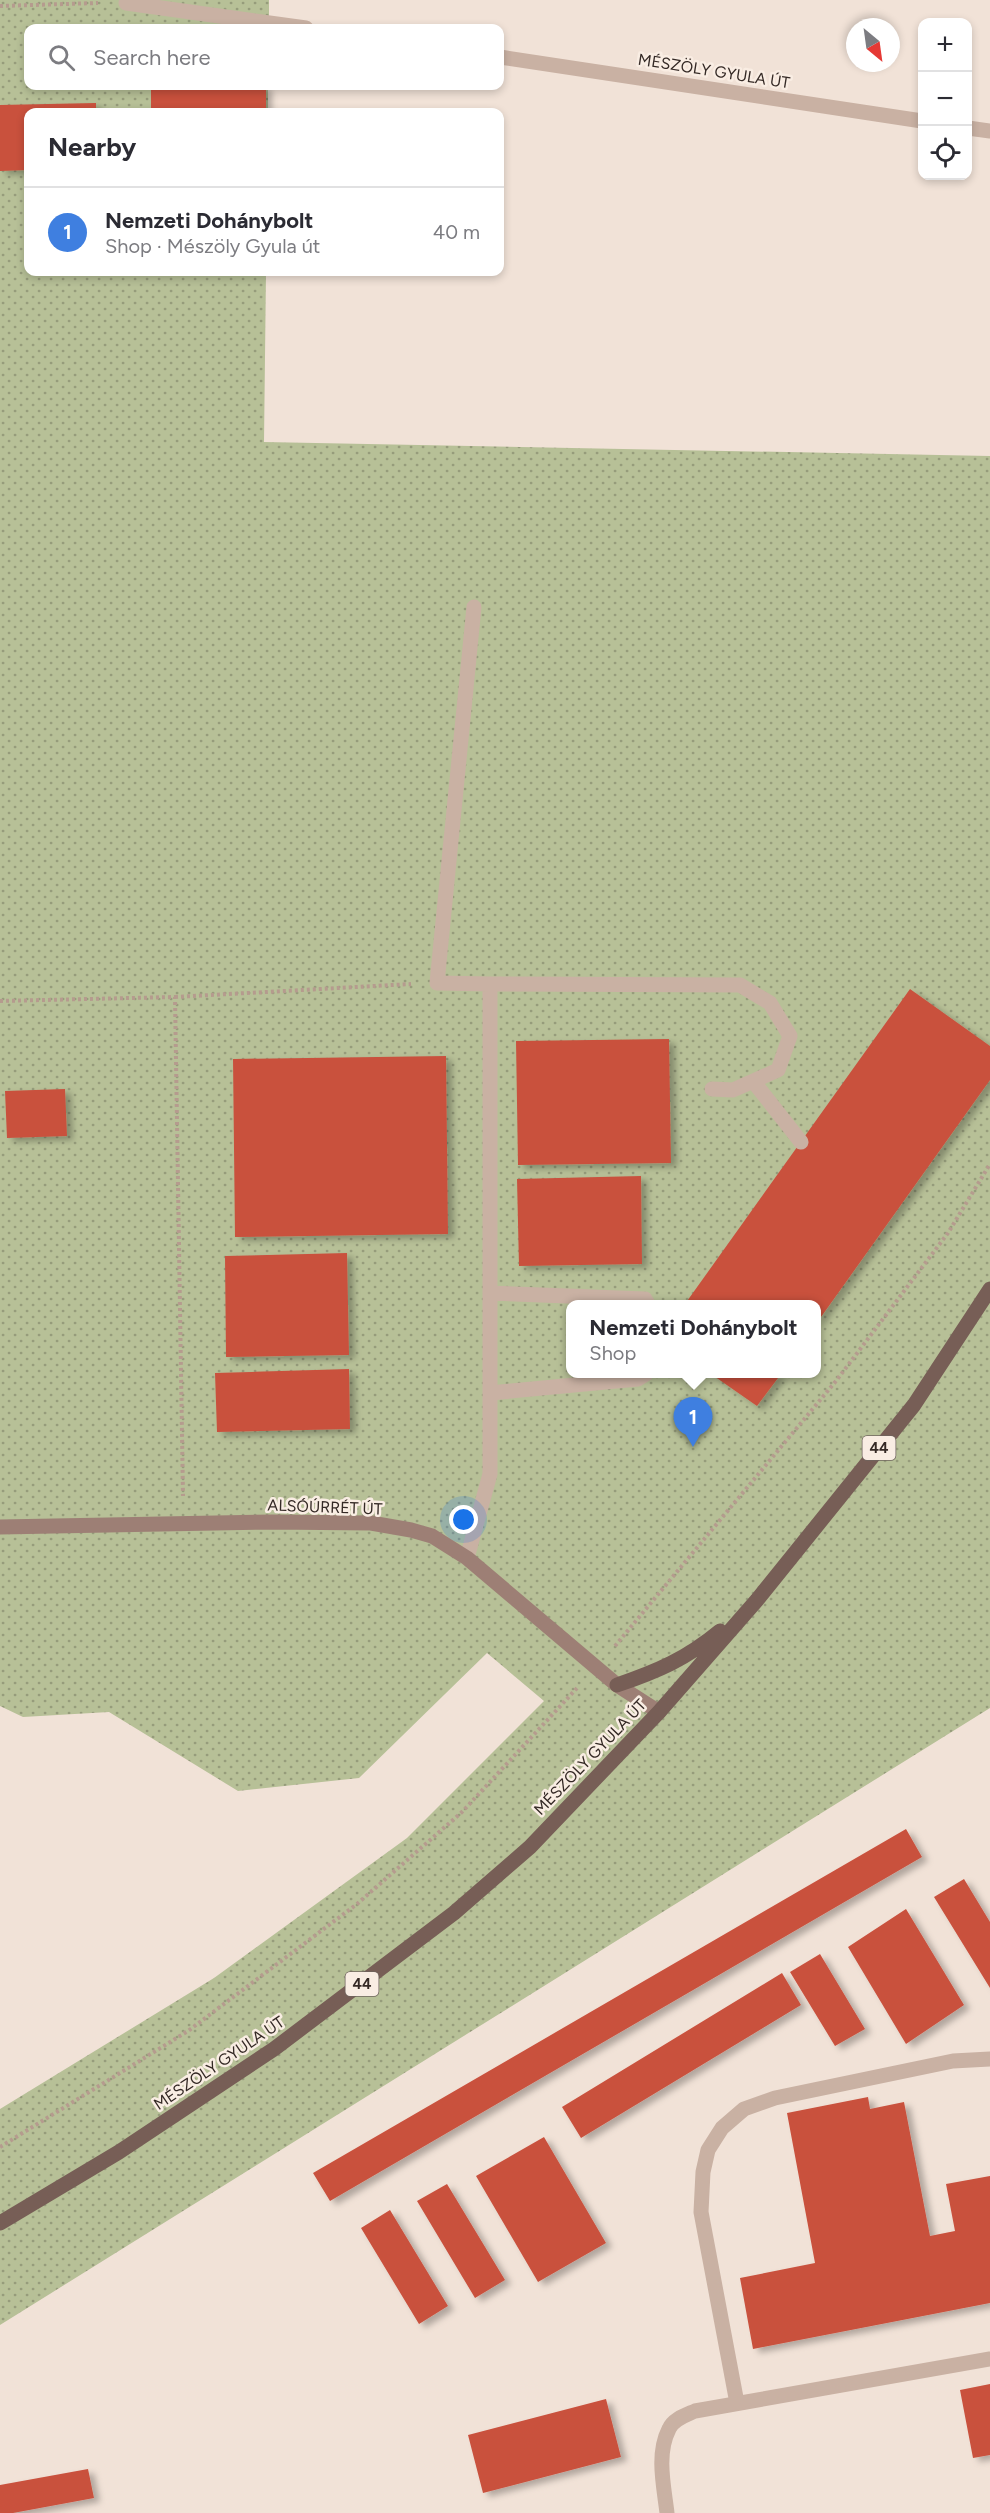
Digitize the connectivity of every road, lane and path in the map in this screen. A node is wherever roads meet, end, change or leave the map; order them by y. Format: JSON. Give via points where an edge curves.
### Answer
{"nodes":[{"id":1,"x":126,"y":3,"type":"joint"},
{"id":2,"x":0,"y":6,"type":"edge"},
{"id":3,"x":277,"y":24,"type":"edge"},
{"id":4,"x":504,"y":58,"type":"edge"},
{"id":5,"x":918,"y":120,"type":"edge"},
{"id":6,"x":972,"y":129,"type":"edge"},
{"id":7,"x":990,"y":131,"type":"edge"},
{"id":8,"x":474,"y":607,"type":"dead end"},
{"id":9,"x":437,"y":982,"type":"junction"},
{"id":10,"x":490,"y":984,"type":"junction"},
{"id":11,"x":175,"y":997,"type":"junction"},
{"id":12,"x":0,"y":1001,"type":"edge"},
{"id":13,"x":753,"y":1081,"type":"junction"},
{"id":14,"x":712,"y":1089,"type":"dead end"},
{"id":15,"x":801,"y":1142,"type":"dead end"},
{"id":16,"x":990,"y":1164,"type":"edge"},
{"id":17,"x":990,"y":1288,"type":"edge"},
{"id":18,"x":490,"y":1293,"type":"junction"},
{"id":19,"x":646,"y":1300,"type":"edge"},
{"id":20,"x":640,"y":1378,"type":"edge"},
{"id":21,"x":489,"y":1393,"type":"junction"},
{"id":22,"x":183,"y":1524,"type":"junction"},
{"id":23,"x":0,"y":1527,"type":"edge"},
{"id":24,"x":467,"y":1558,"type":"junction"},
{"id":25,"x":757,"y":1600,"type":"junction"},
{"id":26,"x":596,"y":1666,"type":"junction"},
{"id":27,"x":617,"y":1685,"type":"junction"},
{"id":28,"x":659,"y":1712,"type":"junction"},
{"id":29,"x":990,"y":2059,"type":"edge"},
{"id":30,"x":0,"y":2147,"type":"edge"},
{"id":31,"x":0,"y":2223,"type":"edge"},
{"id":32,"x":990,"y":2359,"type":"edge"},
{"id":33,"x":737,"y":2403,"type":"junction"},
{"id":34,"x":667,"y":2513,"type":"edge"}],
"edges":[{"from":1,"to":2,"type":"path"},
{"from":1,"to":3,"type":"street"},
{"from":4,"to":5,"type":"street","name":"MÉSZÖLY GYULA ÚT"},
{"from":6,"to":7,"type":"street"},
{"from":8,"to":9,"type":"street"},
{"from":9,"to":10,"type":"street"},
{"from":9,"to":11,"type":"path"},
{"from":10,"to":13,"type":"street","via":[[740,985],[770,1003],[790,1036],[778,1070]]},
{"from":10,"to":18,"type":"street"},
{"from":11,"to":12,"type":"path"},
{"from":11,"to":22,"type":"path"},
{"from":13,"to":14,"type":"street","via":[[733,1090]]},
{"from":13,"to":15,"type":"street"},
{"from":16,"to":26,"type":"path","via":[[948,1233],[836,1381]]},
{"from":17,"to":25,"type":"main road","name":"MÉSZÖLY GYULA ÚT","number":"44","via":[[914,1405]]},
{"from":18,"to":19,"type":"street"},
{"from":18,"to":21,"type":"street"},
{"from":20,"to":21,"type":"street"},
{"from":21,"to":24,"type":"street","via":[[490,1474]]},
{"from":22,"to":23,"type":"street","name":"ALSÓÚRRÉT ÚT"},
{"from":22,"to":24,"type":"street","name":"ALSÓÚRRÉT ÚT","via":[[371,1523],[432,1536]]},
{"from":24,"to":26,"type":"street","name":"ALSÓÚRRÉT ÚT"},
{"from":25,"to":27,"type":"main road","via":[[706,1643],[664,1669]]},
{"from":25,"to":28,"type":"main road","name":"MÉSZÖLY GYULA ÚT","number":"44"},
{"from":26,"to":27,"type":"street","name":"ALSÓÚRRÉT ÚT"},
{"from":26,"to":30,"type":"path","via":[[462,1812],[357,1904],[188,2031]]},
{"from":27,"to":28,"type":"street","name":"ALSÓÚRRÉT ÚT"},
{"from":28,"to":31,"type":"main road","name":"MÉSZÖLY GYULA ÚT","number":"44","via":[[530,1847],[454,1913],[274,2049],[118,2152]]},
{"from":29,"to":33,"type":"street","via":[[953,2061],[775,2098],[744,2109],[722,2128],[708,2150],[701,2212]]},
{"from":32,"to":33,"type":"street"},
{"from":33,"to":34,"type":"street","via":[[695,2411],[669,2428],[662,2461]]}]}
